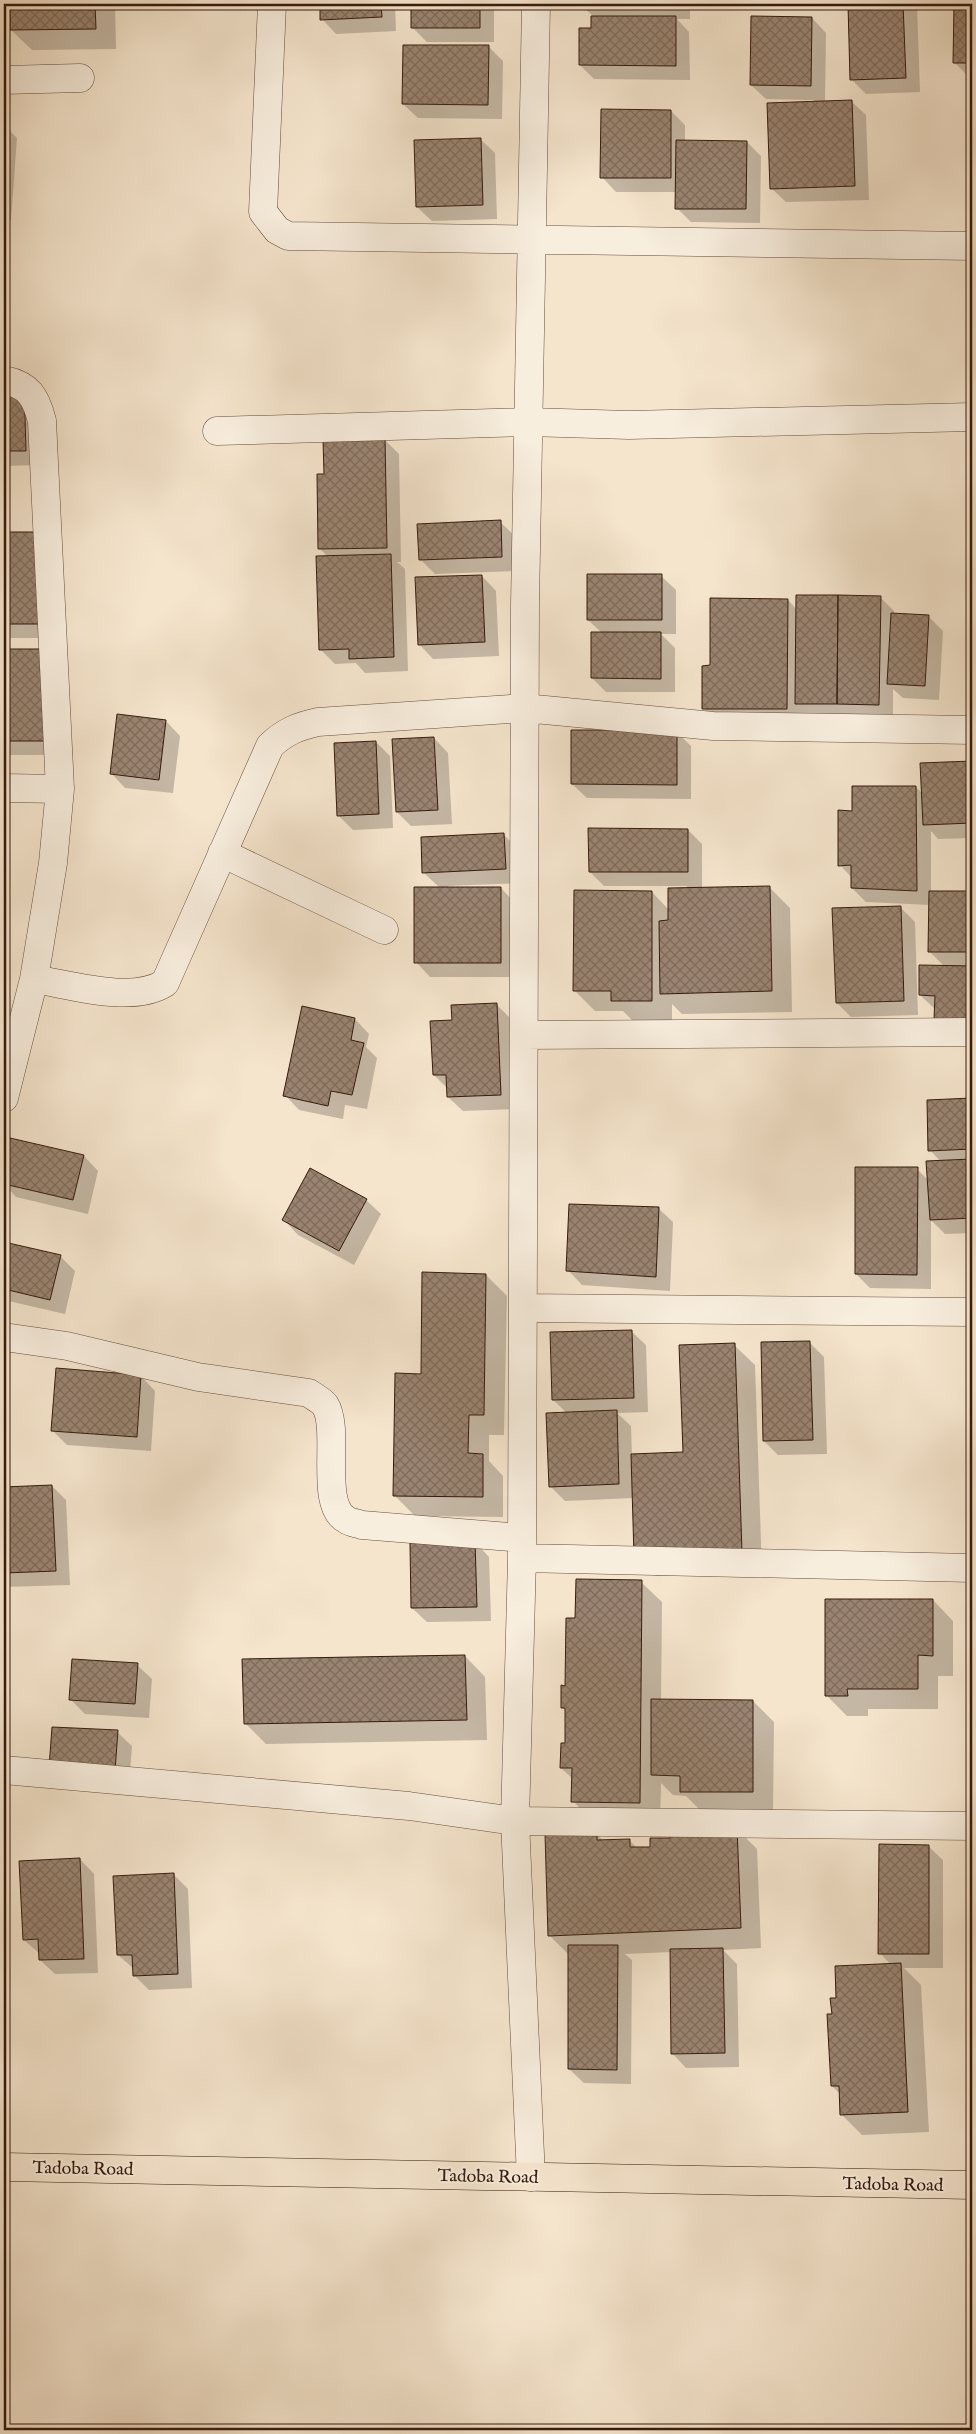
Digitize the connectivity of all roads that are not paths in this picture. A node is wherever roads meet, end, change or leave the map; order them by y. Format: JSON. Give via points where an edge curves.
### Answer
{"nodes":[{"id":1,"x":272,"y":4,"type":"edge"},
{"id":2,"x":536,"y":4,"type":"edge"},
{"id":3,"x":80,"y":78,"type":"dead end"},
{"id":4,"x":4,"y":80,"type":"edge"},
{"id":5,"x":532,"y":239,"type":"junction"},
{"id":6,"x":972,"y":246,"type":"edge"},
{"id":7,"x":4,"y":380,"type":"edge"},
{"id":8,"x":972,"y":417,"type":"edge"},
{"id":9,"x":528,"y":422,"type":"junction"},
{"id":10,"x":217,"y":431,"type":"dead end"},
{"id":11,"x":524,"y":708,"type":"junction"},
{"id":12,"x":972,"y":730,"type":"edge"},
{"id":13,"x":4,"y":788,"type":"edge"},
{"id":14,"x":60,"y":789,"type":"junction"},
{"id":15,"x":222,"y":853,"type":"junction"},
{"id":16,"x":384,"y":930,"type":"dead end"},
{"id":17,"x":34,"y":978,"type":"junction"},
{"id":18,"x":972,"y":1032,"type":"edge"},
{"id":19,"x":524,"y":1035,"type":"junction"},
{"id":20,"x":4,"y":1098,"type":"edge"},
{"id":21,"x":523,"y":1308,"type":"junction"},
{"id":22,"x":972,"y":1312,"type":"edge"},
{"id":23,"x":4,"y":1337,"type":"edge"},
{"id":24,"x":522,"y":1548,"type":"junction"},
{"id":25,"x":972,"y":1568,"type":"edge"},
{"id":26,"x":4,"y":1770,"type":"edge"},
{"id":27,"x":515,"y":1821,"type":"junction"},
{"id":28,"x":972,"y":1826,"type":"edge"},
{"id":29,"x":4,"y":2167,"type":"edge"},
{"id":30,"x":531,"y":2177,"type":"junction"},
{"id":31,"x":972,"y":2186,"type":"edge"}],
"edges":[{"from":1,"to":5,"type":"street","via":[[263,212],[277,230],[288,236]]},
{"from":2,"to":5,"type":"street"},
{"from":3,"to":4,"type":"street"},
{"from":5,"to":6,"type":"street"},
{"from":5,"to":9,"type":"street"},
{"from":7,"to":14,"type":"street","via":[[19,384],[30,392],[38,404],[42,421]]},
{"from":8,"to":9,"type":"street","via":[[629,425]]},
{"from":9,"to":10,"type":"street"},
{"from":9,"to":11,"type":"street"},
{"from":11,"to":12,"type":"street","via":[[713,726]]},
{"from":11,"to":15,"type":"street","via":[[298,726],[279,736],[270,746]]},
{"from":11,"to":19,"type":"street"},
{"from":13,"to":14,"type":"street"},
{"from":14,"to":17,"type":"street","via":[[53,863]]},
{"from":15,"to":16,"type":"street"},
{"from":15,"to":17,"type":"street","via":[[165,983],[154,990],[128,993]]},
{"from":17,"to":20,"type":"street"},
{"from":18,"to":19,"type":"street"},
{"from":19,"to":21,"type":"street"},
{"from":21,"to":22,"type":"street"},
{"from":21,"to":24,"type":"street"},
{"from":23,"to":24,"type":"street","via":[[67,1346],[198,1378],[309,1394],[324,1403],[330,1416],[332,1492],[338,1510],[346,1520]]},
{"from":24,"to":25,"type":"street"},
{"from":24,"to":27,"type":"street"},
{"from":26,"to":27,"type":"street","via":[[408,1806]]},
{"from":27,"to":28,"type":"street"},
{"from":27,"to":30,"type":"street"},
{"from":29,"to":30,"type":"main road","name":"Tadoba Road"},
{"from":30,"to":31,"type":"main road","name":"Tadoba Road"}]}
